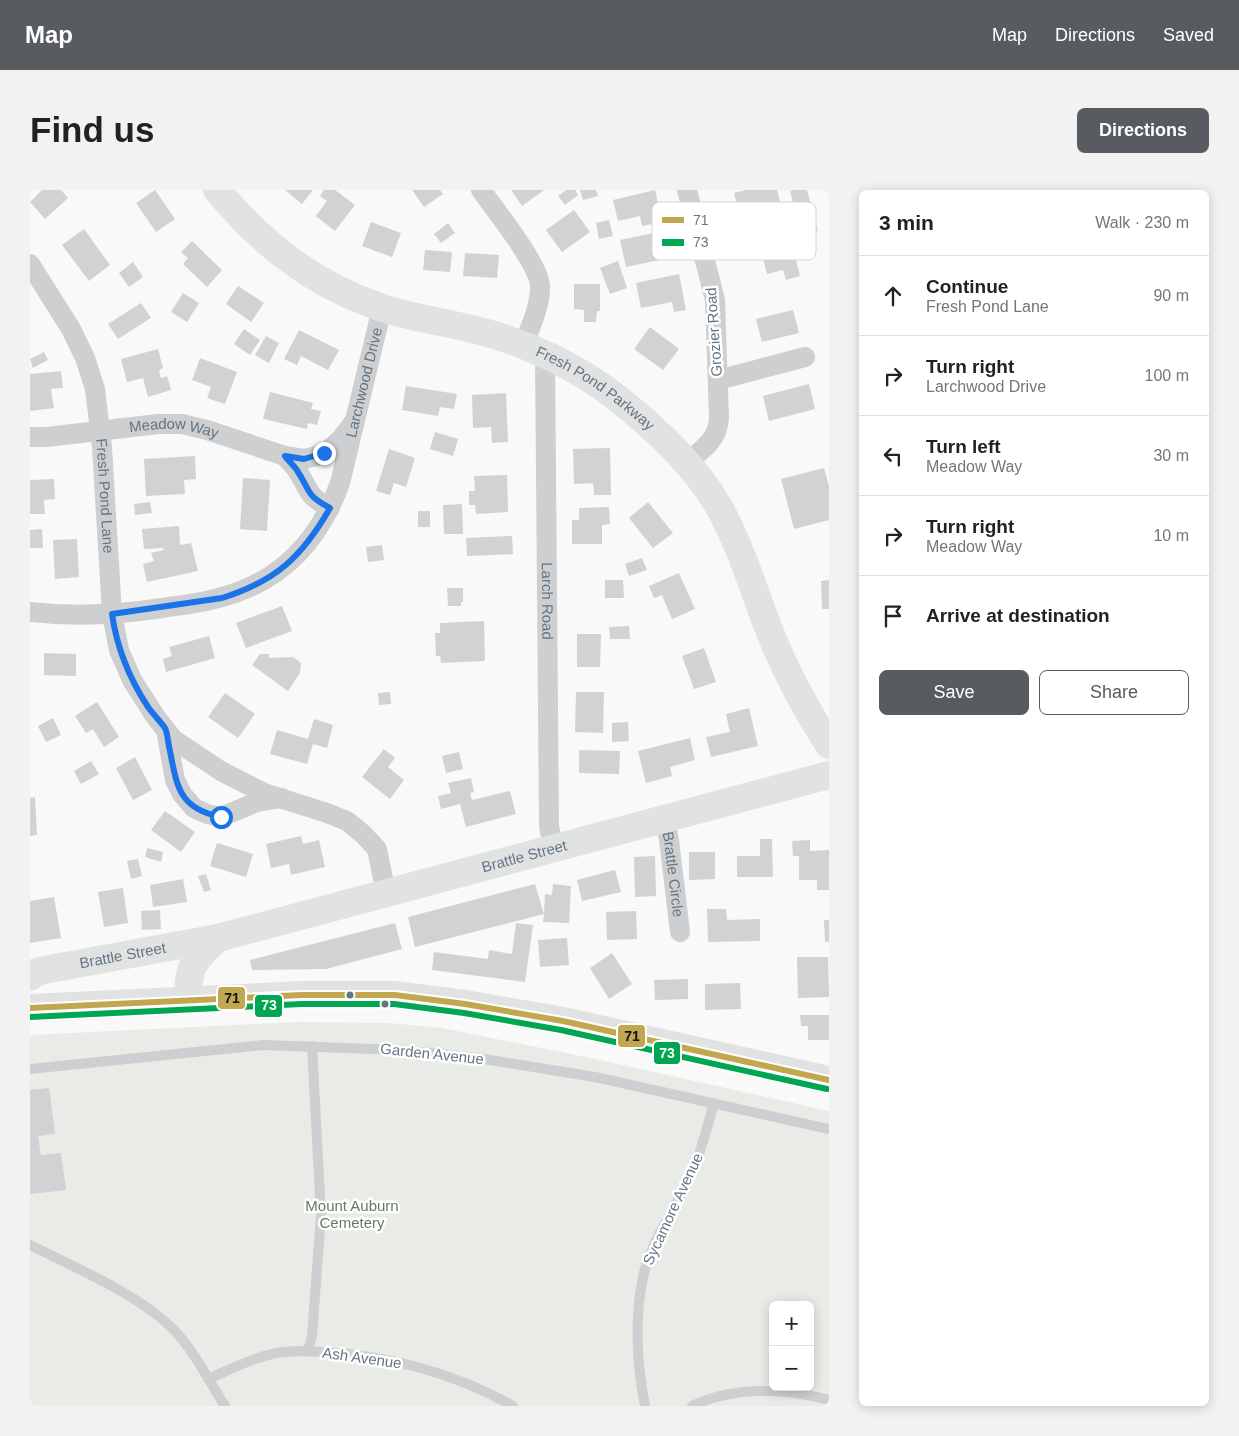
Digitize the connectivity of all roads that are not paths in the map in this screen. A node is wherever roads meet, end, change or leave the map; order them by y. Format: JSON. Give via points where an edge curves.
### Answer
{"nodes":[{"id":1,"x":217,"y":190,"type":"edge"},
{"id":2,"x":481,"y":190,"type":"edge"},
{"id":3,"x":706,"y":260,"type":"edge"},
{"id":4,"x":30,"y":264,"type":"edge"},
{"id":5,"x":382,"y":308,"type":"junction"},
{"id":6,"x":534,"y":350,"type":"junction"},
{"id":7,"x":805,"y":357,"type":"dead end"},
{"id":8,"x":718,"y":380,"type":"junction"},
{"id":9,"x":356,"y":419,"type":"junction"},
{"id":10,"x":101,"y":431,"type":"junction"},
{"id":11,"x":30,"y":437,"type":"edge"},
{"id":12,"x":285,"y":456,"type":"junction"},
{"id":13,"x":686,"y":463,"type":"junction"},
{"id":14,"x":330,"y":508,"type":"junction"},
{"id":15,"x":30,"y":612,"type":"edge"},
{"id":16,"x":112,"y":614,"type":"junction"},
{"id":17,"x":166,"y":730,"type":"junction"},
{"id":18,"x":829,"y":745,"type":"edge"},
{"id":19,"x":829,"y":775,"type":"edge"},
{"id":20,"x":282,"y":798,"type":"junction"},
{"id":21,"x":665,"y":819,"type":"junction"},
{"id":22,"x":553,"y":848,"type":"junction"},
{"id":23,"x":386,"y":893,"type":"junction"},
{"id":24,"x":680,"y":932,"type":"dead end"},
{"id":25,"x":218,"y":938,"type":"junction"},
{"id":26,"x":30,"y":977,"type":"edge"},
{"id":27,"x":188,"y":1000,"type":"junction"},
{"id":28,"x":30,"y":1008,"type":"edge"},
{"id":29,"x":312,"y":1046,"type":"junction"},
{"id":30,"x":30,"y":1069,"type":"edge"},
{"id":31,"x":829,"y":1080,"type":"edge"},
{"id":32,"x":714,"y":1103,"type":"junction"},
{"id":33,"x":829,"y":1129,"type":"edge"},
{"id":34,"x":30,"y":1245,"type":"edge"},
{"id":35,"x":308,"y":1351,"type":"junction"},
{"id":36,"x":208,"y":1379,"type":"junction"},
{"id":37,"x":829,"y":1400,"type":"edge"},
{"id":38,"x":225,"y":1406,"type":"edge"},
{"id":39,"x":513,"y":1406,"type":"edge"},
{"id":40,"x":645,"y":1406,"type":"edge"},
{"id":41,"x":692,"y":1406,"type":"edge"}],
"edges":[{"from":1,"to":5,"type":"main road","name":"Fresh Pond Parkway","via":[[253,230],[292,262],[336,289]]},
{"from":2,"to":6,"type":"street","name":"Larch Road","via":[[531,262],[538,279],[540,292]]},
{"from":3,"to":8,"type":"street","name":"Grozier Road","via":[[714,293]]},
{"from":4,"to":10,"type":"street","name":"Fresh Pond Lane","via":[[63,314],[85,358],[95,389]]},
{"from":5,"to":6,"type":"main road","name":"Fresh Pond Parkway","via":[[486,332]]},
{"from":5,"to":9,"type":"street","name":"Larchwood Drive"},
{"from":6,"to":13,"type":"main road","name":"Fresh Pond Parkway","via":[[588,378],[616,397]]},
{"from":6,"to":22,"type":"street","name":"Larch Road","via":[[549,826]]},
{"from":7,"to":8,"type":"street"},
{"from":8,"to":13,"type":"street","name":"Grozier Road","via":[[717,430],[712,441]]},
{"from":9,"to":12,"type":"street","name":"Meadow Way","via":[[324,453],[304,459]]},
{"from":9,"to":14,"type":"street","name":"Larchwood Drive"},
{"from":10,"to":11,"type":"street","name":"Meadow Way"},
{"from":10,"to":12,"type":"street","name":"Meadow Way","via":[[182,424]]},
{"from":10,"to":16,"type":"street","name":"Fresh Pond Lane"},
{"from":12,"to":14,"type":"street","via":[[298,471],[309,493]]},
{"from":13,"to":18,"type":"main road","name":"Fresh Pond Parkway","via":[[717,504],[745,565],[779,654]]},
{"from":14,"to":16,"type":"street","name":"Larchwood Drive","via":[[296,556],[279,571],[238,593],[213,600]]},
{"from":15,"to":16,"type":"street","name":"Larchwood Drive","via":[[66,616]]},
{"from":16,"to":17,"type":"street","name":"Fresh Pond Lane","via":[[125,666]]},
{"from":17,"to":20,"type":"street","name":"Fresh Pond Lane","via":[[173,739],[221,771],[264,793]]},
{"from":17,"to":20,"type":"street","name":"Fresh Pond Lane","via":[[175,780],[194,808],[221,817],[258,802]]},
{"from":19,"to":21,"type":"main road","name":"Brattle Street"},
{"from":20,"to":23,"type":"street","name":"Fresh Pond Lane","via":[[327,812],[347,821],[363,834],[376,849]]},
{"from":21,"to":22,"type":"main road","name":"Brattle Street"},
{"from":21,"to":24,"type":"street","name":"Brattle Circle"},
{"from":22,"to":23,"type":"main road","name":"Brattle Street"},
{"from":23,"to":25,"type":"main road","name":"Brattle Street"},
{"from":25,"to":26,"type":"main road","name":"Brattle Street","via":[[44,970]]},
{"from":25,"to":27,"type":"main road","name":"Brattle Street","via":[[192,964],[188,977]]},
{"from":27,"to":28,"type":"main road"},
{"from":27,"to":31,"type":"main road","via":[[333,994],[428,999],[563,1021]]},
{"from":29,"to":30,"type":"lane","name":"Garden Avenue","via":[[218,1048]]},
{"from":29,"to":32,"type":"lane","name":"Garden Avenue","via":[[478,1058],[595,1077]]},
{"from":29,"to":35,"type":"lane","via":[[321,1215],[312,1336]]},
{"from":32,"to":33,"type":"lane","name":"Garden Avenue"},
{"from":32,"to":40,"type":"lane","name":"Sycamore Avenue","via":[[699,1155],[644,1271],[638,1334]]},
{"from":34,"to":36,"type":"lane","via":[[119,1291],[161,1318],[176,1332]]},
{"from":35,"to":36,"type":"lane","name":"Ash Avenue","via":[[273,1353]]},
{"from":35,"to":39,"type":"lane","name":"Ash Avenue","via":[[402,1363],[467,1383]]},
{"from":36,"to":38,"type":"lane"},
{"from":37,"to":41,"type":"lane","via":[[790,1393],[741,1391]]}]}
